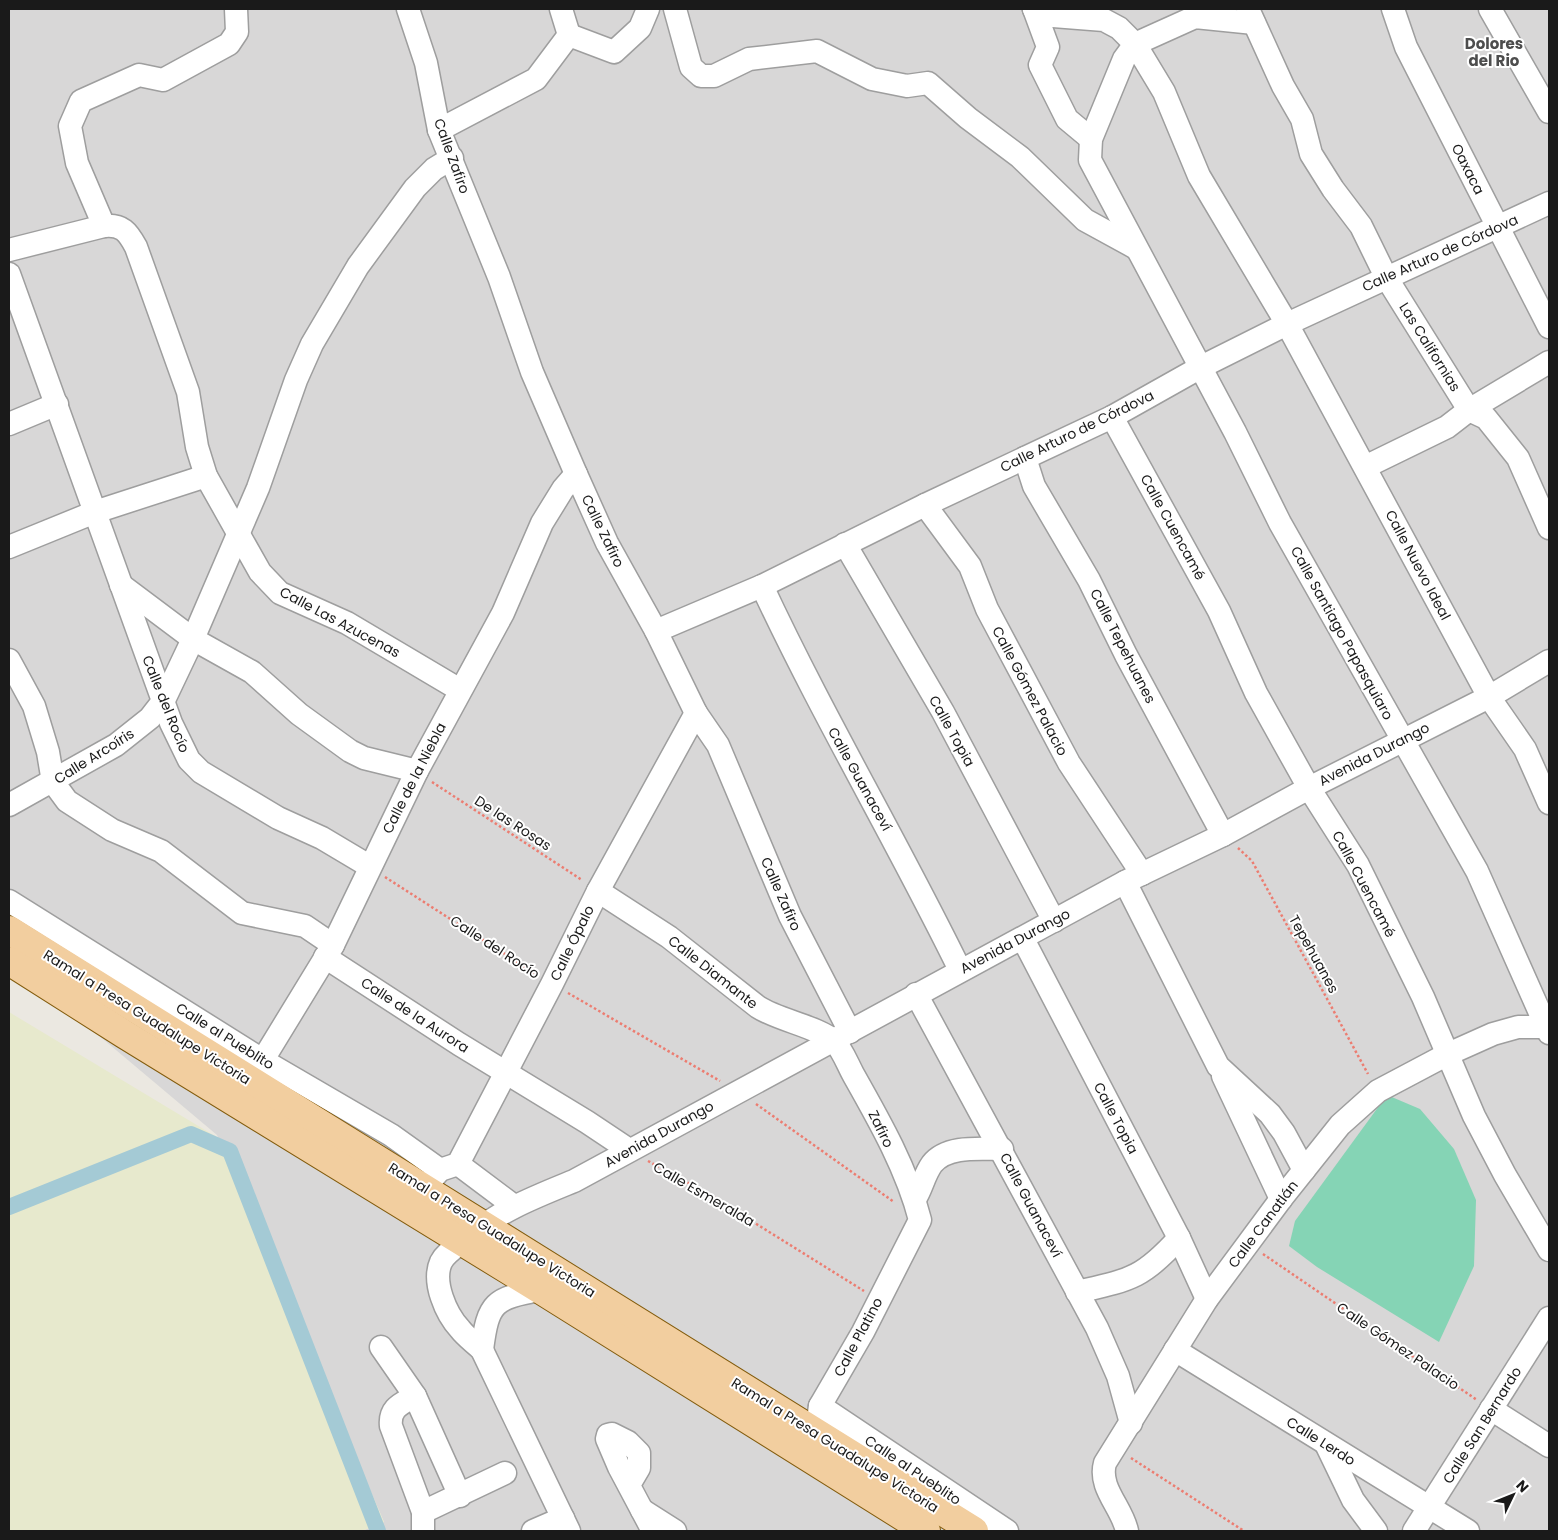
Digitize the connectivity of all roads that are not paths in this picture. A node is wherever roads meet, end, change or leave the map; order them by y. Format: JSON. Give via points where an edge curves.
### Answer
{"nodes":[{"id":1,"x":236,"y":9,"type":"edge"},
{"id":2,"x":408,"y":9,"type":"edge"},
{"id":3,"x":561,"y":9,"type":"edge"},
{"id":4,"x":648,"y":9,"type":"edge"},
{"id":5,"x":674,"y":9,"type":"edge"},
{"id":6,"x":1034,"y":9,"type":"edge"},
{"id":7,"x":1393,"y":9,"type":"edge"},
{"id":8,"x":1490,"y":9,"type":"edge"},
{"id":9,"x":1194,"y":13,"type":"edge"},
{"id":10,"x":1255,"y":13,"type":"edge"},
{"id":11,"x":569,"y":34,"type":"junction"},
{"id":12,"x":1136,"y":44,"type":"junction"},
{"id":13,"x":1549,"y":112,"type":"edge"},
{"id":14,"x":439,"y":130,"type":"junction"},
{"id":15,"x":1091,"y":139,"type":"junction"},
{"id":16,"x":452,"y":158,"type":"junction"},
{"id":17,"x":1549,"y":203,"type":"edge"},
{"id":18,"x":104,"y":226,"type":"junction"},
{"id":19,"x":1497,"y":228,"type":"junction"},
{"id":20,"x":1136,"y":248,"type":"junction"},
{"id":21,"x":9,"y":250,"type":"edge"},
{"id":22,"x":9,"y":274,"type":"edge"},
{"id":23,"x":1386,"y":278,"type":"junction"},
{"id":24,"x":1287,"y":324,"type":"junction"},
{"id":25,"x":1549,"y":327,"type":"edge"},
{"id":26,"x":1549,"y":362,"type":"edge"},
{"id":27,"x":1200,"y":367,"type":"junction"},
{"id":28,"x":57,"y":404,"type":"junction"},
{"id":29,"x":1469,"y":410,"type":"junction"},
{"id":30,"x":1112,"y":417,"type":"junction"},
{"id":31,"x":9,"y":424,"type":"edge"},
{"id":32,"x":1025,"y":458,"type":"junction"},
{"id":33,"x":1365,"y":467,"type":"junction"},
{"id":34,"x":576,"y":474,"type":"junction"},
{"id":35,"x":206,"y":476,"type":"junction"},
{"id":36,"x":925,"y":505,"type":"junction"},
{"id":37,"x":95,"y":512,"type":"junction"},
{"id":38,"x":1549,"y":528,"type":"edge"},
{"id":39,"x":237,"y":535,"type":"junction"},
{"id":40,"x":846,"y":544,"type":"junction"},
{"id":41,"x":9,"y":547,"type":"edge"},
{"id":42,"x":121,"y":585,"type":"junction"},
{"id":43,"x":762,"y":586,"type":"junction"},
{"id":44,"x":656,"y":631,"type":"junction"},
{"id":45,"x":193,"y":639,"type":"junction"},
{"id":46,"x":9,"y":660,"type":"edge"},
{"id":47,"x":1549,"y":661,"type":"edge"},
{"id":48,"x":460,"y":690,"type":"junction"},
{"id":49,"x":1489,"y":697,"type":"junction"},
{"id":50,"x":164,"y":700,"type":"junction"},
{"id":51,"x":696,"y":713,"type":"junction"},
{"id":52,"x":1402,"y":740,"type":"junction"},
{"id":53,"x":417,"y":772,"type":"junction"},
{"id":54,"x":53,"y":782,"type":"junction"},
{"id":55,"x":1309,"y":788,"type":"junction"},
{"id":56,"x":1549,"y":803,"type":"edge"},
{"id":57,"x":9,"y":804,"type":"edge"},
{"id":58,"x":1223,"y":835,"type":"junction"},
{"id":59,"x":369,"y":866,"type":"junction"},
{"id":60,"x":1133,"y":878,"type":"junction"},
{"id":61,"x":598,"y":891,"type":"junction"},
{"id":62,"x":9,"y":902,"type":"edge"},
{"id":63,"x":1054,"y":921,"type":"junction"},
{"id":64,"x":9,"y":930,"type":"edge"},
{"id":65,"x":1023,"y":939,"type":"junction"},
{"id":66,"x":329,"y":951,"type":"junction"},
{"id":67,"x":69,"y":953,"type":"junction"},
{"id":68,"x":9,"y":961,"type":"edge"},
{"id":69,"x":960,"y":970,"type":"junction"},
{"id":70,"x":916,"y":994,"type":"junction"},
{"id":71,"x":1548,"y":1029,"type":"edge"},
{"id":72,"x":842,"y":1037,"type":"junction"},
{"id":73,"x":1446,"y":1055,"type":"junction"},
{"id":74,"x":1218,"y":1066,"type":"junction"},
{"id":75,"x":506,"y":1072,"type":"junction"},
{"id":76,"x":250,"y":1082,"type":"junction"},
{"id":77,"x":1002,"y":1149,"type":"junction"},
{"id":78,"x":629,"y":1150,"type":"junction"},
{"id":79,"x":1304,"y":1170,"type":"junction"},
{"id":80,"x":441,"y":1174,"type":"junction"},
{"id":81,"x":1281,"y":1199,"type":"junction"},
{"id":82,"x":514,"y":1206,"type":"junction"},
{"id":83,"x":917,"y":1209,"type":"junction"},
{"id":84,"x":483,"y":1224,"type":"junction"},
{"id":85,"x":1179,"y":1238,"type":"junction"},
{"id":86,"x":462,"y":1242,"type":"junction"},
{"id":87,"x":1549,"y":1250,"type":"edge"},
{"id":88,"x":541,"y":1290,"type":"junction"},
{"id":89,"x":1077,"y":1292,"type":"junction"},
{"id":90,"x":1207,"y":1299,"type":"junction"},
{"id":91,"x":1549,"y":1318,"type":"edge"},
{"id":92,"x":381,"y":1347,"type":"dead end"},
{"id":93,"x":482,"y":1350,"type":"junction"},
{"id":94,"x":1175,"y":1350,"type":"junction"},
{"id":95,"x":416,"y":1396,"type":"junction"},
{"id":96,"x":820,"y":1406,"type":"junction"},
{"id":97,"x":1491,"y":1409,"type":"junction"},
{"id":98,"x":1131,"y":1423,"type":"junction"},
{"id":99,"x":1326,"y":1444,"type":"junction"},
{"id":100,"x":812,"y":1446,"type":"junction"},
{"id":101,"x":1549,"y":1446,"type":"edge"},
{"id":102,"x":505,"y":1473,"type":"dead end"},
{"id":103,"x":629,"y":1485,"type":"dead end"},
{"id":104,"x":460,"y":1496,"type":"junction"},
{"id":105,"x":1429,"y":1508,"type":"junction"},
{"id":106,"x":642,"y":1510,"type":"junction"},
{"id":107,"x":423,"y":1522,"type":"edge"},
{"id":108,"x":566,"y":1525,"type":"edge"},
{"id":109,"x":439,"y":1531,"type":"edge"},
{"id":110,"x":533,"y":1531,"type":"edge"},
{"id":111,"x":653,"y":1531,"type":"edge"},
{"id":112,"x":675,"y":1531,"type":"edge"},
{"id":113,"x":926,"y":1531,"type":"edge"},
{"id":114,"x":974,"y":1531,"type":"edge"},
{"id":115,"x":1007,"y":1531,"type":"edge"},
{"id":116,"x":1127,"y":1531,"type":"edge"},
{"id":117,"x":1376,"y":1531,"type":"edge"},
{"id":118,"x":1414,"y":1531,"type":"edge"},
{"id":119,"x":1468,"y":1531,"type":"edge"}],
"edges":[{"from":1,"to":18,"type":"street","via":[[237,32],[229,44],[164,80],[140,74],[81,100],[70,126],[77,163]]},
{"from":2,"to":14,"type":"street","name":"Calle Zafiro","via":[[426,63]]},
{"from":3,"to":11,"type":"street"},
{"from":4,"to":11,"type":"street","via":[[640,28],[614,52]]},
{"from":5,"to":20,"type":"street","via":[[691,67],[701,76],[714,76],[749,59],[817,51],[872,79],[907,86],[928,84],[1020,158],[1085,220]]},
{"from":6,"to":12,"type":"street","name":"Calle Nuevo Ideal","via":[[1053,16],[1104,20],[1119,28]]},
{"from":6,"to":15,"type":"street","via":[[1048,47],[1040,65],[1067,119]]},
{"from":7,"to":19,"type":"street","name":"Oaxaca","via":[[1406,47]]},
{"from":8,"to":13,"type":"street"},
{"from":9,"to":10,"type":"street"},
{"from":9,"to":12,"type":"street"},
{"from":10,"to":23,"type":"street","name":"Las Californias","via":[[1283,86],[1302,119],[1311,154],[1332,189],[1361,226]]},
{"from":11,"to":14,"type":"street","via":[[536,79]]},
{"from":12,"to":15,"type":"street","via":[[1124,59]]},
{"from":12,"to":24,"type":"street","name":"Calle Nuevo Ideal","via":[[1164,92],[1199,176]]},
{"from":14,"to":16,"type":"street","name":"Calle Zafiro"},
{"from":15,"to":20,"type":"street","name":"Calle Santiago Papasquiaro","via":[[1090,160]]},
{"from":16,"to":34,"type":"street","name":"Calle Zafiro","via":[[532,372]]},
{"from":16,"to":39,"type":"street","name":"Calle Arcoíris","via":[[434,169],[415,188],[358,266],[320,330],[296,380],[258,488]]},
{"from":17,"to":19,"type":"street","name":"Calle Arturo de Córdova"},
{"from":18,"to":21,"type":"street"},
{"from":18,"to":35,"type":"street","name":"Calle Las Azucenas","via":[[115,225],[127,231],[136,247],[188,392],[197,447]]},
{"from":19,"to":23,"type":"street","name":"Calle Arturo de Córdova"},
{"from":19,"to":25,"type":"street","name":"Oaxaca"},
{"from":20,"to":27,"type":"street","name":"Calle Santiago Papasquiaro"},
{"from":22,"to":28,"type":"street","name":"Calle del Rocío"},
{"from":23,"to":24,"type":"street","name":"Calle Arturo de Córdova"},
{"from":23,"to":29,"type":"street","name":"Las Californias"},
{"from":24,"to":27,"type":"street","name":"Calle Arturo de Córdova"},
{"from":24,"to":33,"type":"street","name":"Calle Nuevo Ideal"},
{"from":26,"to":29,"type":"street"},
{"from":27,"to":30,"type":"street","name":"Calle Arturo de Córdova"},
{"from":27,"to":52,"type":"street","name":"Calle Santiago Papasquiaro","via":[[1280,523]]},
{"from":28,"to":31,"type":"street"},
{"from":28,"to":37,"type":"street","name":"Calle del Rocío"},
{"from":29,"to":33,"type":"street","via":[[1447,427]]},
{"from":29,"to":38,"type":"street","name":"Las Californias","via":[[1486,418],[1518,458]]},
{"from":30,"to":32,"type":"street","name":"Calle Arturo de Córdova"},
{"from":30,"to":55,"type":"street","name":"Calle Cuencamé","via":[[1219,611],[1247,676]]},
{"from":32,"to":36,"type":"street","name":"Calle Arturo de Córdova"},
{"from":32,"to":58,"type":"street","name":"Calle Tepehuanes","via":[[1034,486],[1089,580]]},
{"from":33,"to":49,"type":"street","name":"Calle Nuevo Ideal"},
{"from":34,"to":44,"type":"street","name":"Calle Zafiro","via":[[607,543]]},
{"from":34,"to":48,"type":"street","name":"Calle de la Niebla","via":[[542,523],[503,613]]},
{"from":35,"to":37,"type":"street"},
{"from":35,"to":39,"type":"street","name":"Calle Las Azucenas"},
{"from":36,"to":40,"type":"street","name":"Calle Arturo de Córdova"},
{"from":36,"to":60,"type":"street","name":"Calle Gómez Palacio","via":[[970,566],[987,609]]},
{"from":37,"to":41,"type":"street"},
{"from":37,"to":42,"type":"street","name":"Calle del Rocío"},
{"from":39,"to":45,"type":"street","name":"Calle Arcoíris"},
{"from":39,"to":48,"type":"street","name":"Calle Las Azucenas","via":[[260,572],[280,593],[347,623]]},
{"from":40,"to":43,"type":"street","name":"Calle Arturo de Córdova"},
{"from":40,"to":63,"type":"street","name":"Calle Topia","via":[[943,712]]},
{"from":42,"to":45,"type":"street"},
{"from":42,"to":50,"type":"street","name":"Calle del Rocío"},
{"from":43,"to":44,"type":"street","name":"Calle Arturo de Córdova"},
{"from":43,"to":69,"type":"street","name":"Calle Guanaceví","via":[[841,746],[879,811]]},
{"from":44,"to":51,"type":"street","name":"Calle Zafiro"},
{"from":45,"to":50,"type":"street","name":"Calle Arcoíris"},
{"from":45,"to":53,"type":"street","via":[[258,677],[299,714],[350,750],[364,758]]},
{"from":46,"to":54,"type":"street","via":[[34,706]]},
{"from":47,"to":49,"type":"street","name":"Avenida Durango"},
{"from":48,"to":53,"type":"street","name":"Calle de la Niebla"},
{"from":49,"to":52,"type":"street","name":"Avenida Durango"},
{"from":49,"to":56,"type":"street","name":"Calle Nuevo Ideal","via":[[1525,749]]},
{"from":50,"to":54,"type":"street","name":"Calle Arcoíris","via":[[150,718],[128,736]]},
{"from":50,"to":59,"type":"street","name":"Calle del Rocío","via":[[178,742],[201,772],[278,818],[322,838]]},
{"from":51,"to":61,"type":"street","name":"Calle Ópalo"},
{"from":51,"to":72,"type":"street","name":"Calle Zafiro","via":[[718,746]]},
{"from":52,"to":55,"type":"street","name":"Avenida Durango"},
{"from":52,"to":71,"type":"street","name":"Calle Santiago Papasquiaro","via":[[1477,871]]},
{"from":53,"to":59,"type":"street","name":"Calle de la Niebla"},
{"from":54,"to":57,"type":"street","name":"Calle Arcoíris"},
{"from":54,"to":66,"type":"street","name":"Calle de la Aurora","via":[[67,801],[112,830],[161,852],[242,913],[304,926]]},
{"from":55,"to":58,"type":"street","name":"Avenida Durango"},
{"from":55,"to":73,"type":"street","name":"Calle Cuencamé","via":[[1358,865],[1424,997]]},
{"from":58,"to":60,"type":"street","name":"Avenida Durango"},
{"from":59,"to":66,"type":"street","name":"Calle de la Niebla"},
{"from":60,"to":63,"type":"street","name":"Avenida Durango"},
{"from":60,"to":74,"type":"street","name":"Calle Gómez Palacio"},
{"from":61,"to":72,"type":"street","name":"Calle Diamante","via":[[669,937],[771,1016]]},
{"from":61,"to":75,"type":"street","name":"Calle Ópalo"},
{"from":62,"to":67,"type":"street"},
{"from":63,"to":65,"type":"street","name":"Avenida Durango"},
{"from":64,"to":67,"type":"main road","name":"Ramal a Presa Guadalupe Victoria"},
{"from":65,"to":69,"type":"street","name":"Avenida Durango"},
{"from":65,"to":85,"type":"street","name":"Calle Topia"},
{"from":66,"to":75,"type":"street","name":"Calle de la Aurora"},
{"from":66,"to":76,"type":"street","name":"Calle de la Niebla"},
{"from":67,"to":76,"type":"main road","name":"Ramal a Presa Guadalupe Victoria"},
{"from":68,"to":76,"type":"main road","name":"Ramal a Presa Guadalupe Victoria"},
{"from":69,"to":70,"type":"street","name":"Avenida Durango"},
{"from":70,"to":72,"type":"street","name":"Avenida Durango"},
{"from":70,"to":77,"type":"street","name":"Calle Guanaceví"},
{"from":71,"to":73,"type":"street","name":"Calle Canatlán","via":[[1518,1027],[1493,1034]]},
{"from":72,"to":78,"type":"street","name":"Avenida Durango"},
{"from":72,"to":83,"type":"street","name":"Zafiro","via":[[862,1090]]},
{"from":73,"to":79,"type":"street","name":"Calle Canatlán","via":[[1378,1091],[1340,1125]]},
{"from":73,"to":87,"type":"street","name":"Calle Cuencamé","via":[[1505,1176]]},
{"from":74,"to":79,"type":"street","name":"Calle Gómez Palacio","via":[[1270,1114]]},
{"from":74,"to":81,"type":"street","name":"Calle Gómez Palacio"},
{"from":75,"to":78,"type":"street"},
{"from":75,"to":80,"type":"street","name":"Calle Ópalo"},
{"from":76,"to":80,"type":"main road","name":"Ramal a Presa Guadalupe Victoria"},
{"from":76,"to":86,"type":"main road","name":"Ramal a Presa Guadalupe Victoria"},
{"from":77,"to":83,"type":"street","name":"Calle Platino","via":[[975,1148],[942,1155],[932,1164]]},
{"from":77,"to":89,"type":"street","name":"Calle Guanaceví"},
{"from":78,"to":82,"type":"street","name":"Avenida Durango","via":[[574,1182]]},
{"from":79,"to":81,"type":"street","name":"Calle Canatlán"},
{"from":80,"to":82,"type":"street"},
{"from":80,"to":84,"type":"main road","name":"Ramal a Presa Guadalupe Victoria"},
{"from":81,"to":90,"type":"street","name":"Calle Canatlán"},
{"from":82,"to":84,"type":"street","name":"Avenida Durango"},
{"from":83,"to":96,"type":"street","name":"Calle Platino","via":[[863,1332]]},
{"from":84,"to":86,"type":"street","name":"Avenida Durango"},
{"from":84,"to":100,"type":"main road","name":"Ramal a Presa Guadalupe Victoria"},
{"from":85,"to":89,"type":"street","via":[[1161,1258],[1132,1278]]},
{"from":85,"to":90,"type":"street","name":"Calle Topia"},
{"from":86,"to":88,"type":"main road","name":"Ramal a Presa Guadalupe Victoria"},
{"from":86,"to":93,"type":"street","name":"Avenida Durango","via":[[441,1261],[438,1285],[458,1328]]},
{"from":88,"to":93,"type":"street","via":[[514,1294],[490,1311]]},
{"from":88,"to":100,"type":"main road","name":"Ramal a Presa Guadalupe Victoria"},
{"from":89,"to":98,"type":"street","name":"Calle Guanaceví","via":[[1110,1354]]},
{"from":90,"to":94,"type":"street","name":"Calle Canatlán"},
{"from":91,"to":97,"type":"street","name":"Calle San Bernardo"},
{"from":92,"to":95,"type":"street"},
{"from":93,"to":108,"type":"street"},
{"from":94,"to":98,"type":"street","name":"Calle Canatlán"},
{"from":94,"to":99,"type":"street","name":"Calle Lerdo"},
{"from":95,"to":104,"type":"street"},
{"from":95,"to":107,"type":"street","via":[[394,1407],[390,1416]]},
{"from":96,"to":100,"type":"street","name":"Calle Platino"},
{"from":96,"to":115,"type":"street","name":"Calle al Pueblito"},
{"from":97,"to":101,"type":"street"},
{"from":97,"to":105,"type":"street","name":"Calle San Bernardo"},
{"from":98,"to":116,"type":"street","name":"Calle Canatlán","via":[[1105,1463],[1102,1474]]},
{"from":99,"to":105,"type":"street","name":"Calle Lerdo"},
{"from":99,"to":117,"type":"street","via":[[1353,1500]]},
{"from":100,"to":113,"type":"main road","name":"Ramal a Presa Guadalupe Victoria"},
{"from":100,"to":114,"type":"main road","name":"Ramal a Presa Guadalupe Victoria"},
{"from":102,"to":104,"type":"street"},
{"from":103,"to":106,"type":"street"},
{"from":104,"to":107,"type":"street"},
{"from":105,"to":118,"type":"street","name":"Calle San Bernardo"},
{"from":105,"to":119,"type":"street","name":"Calle Lerdo"},
{"from":106,"to":111,"type":"street"},
{"from":106,"to":112,"type":"street"},
{"from":107,"to":109,"type":"street"},
{"from":108,"to":110,"type":"street"}]}
